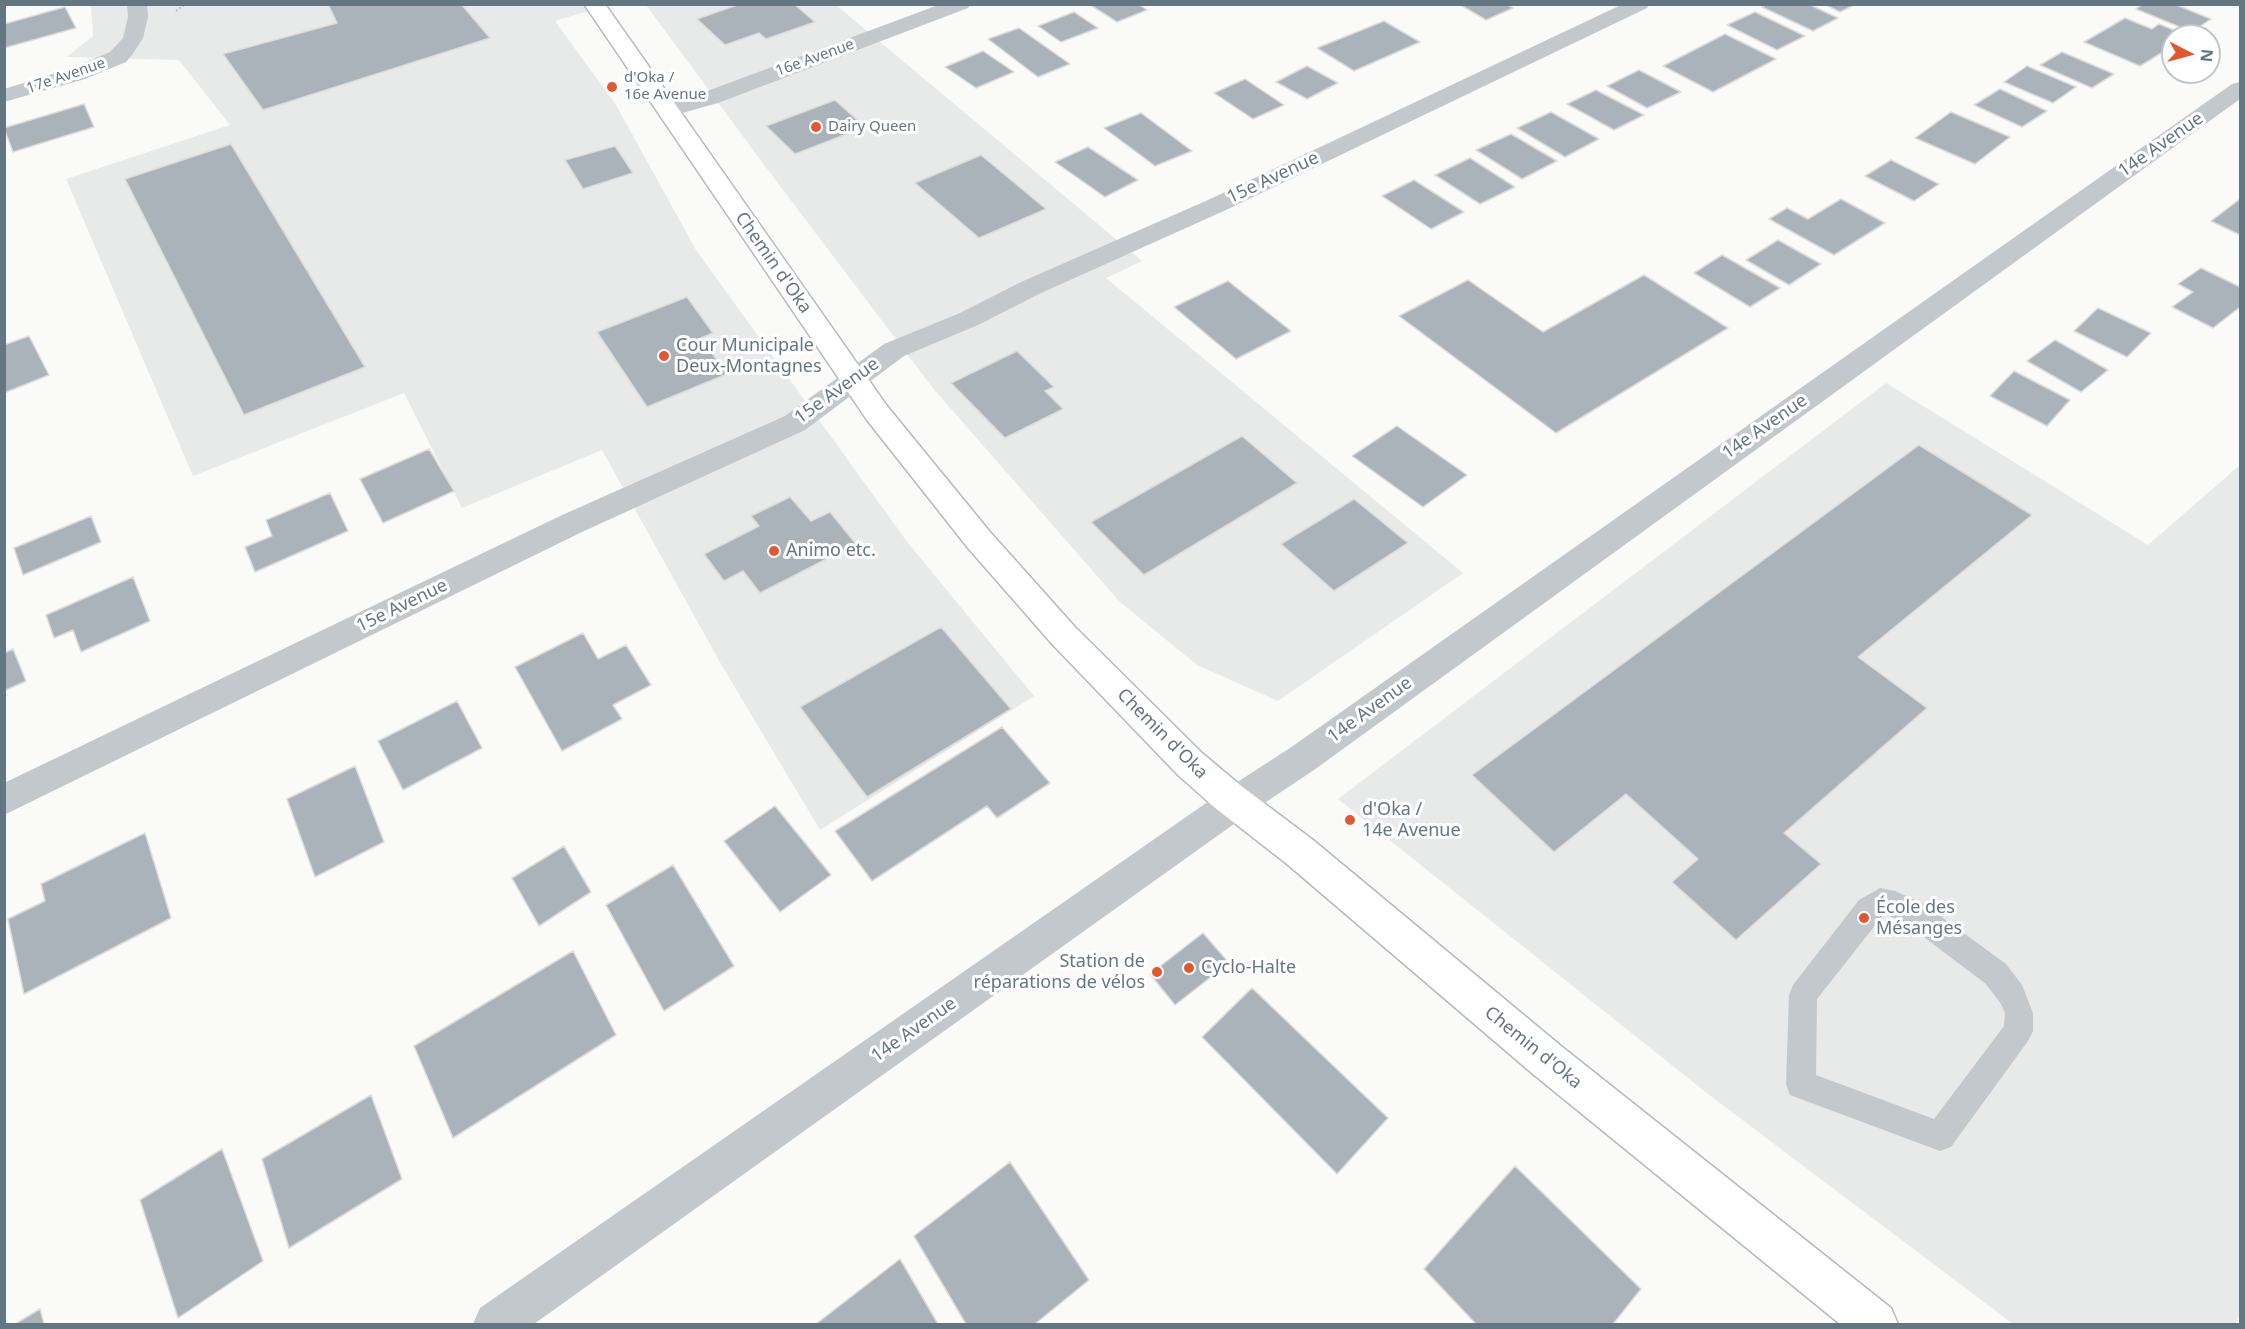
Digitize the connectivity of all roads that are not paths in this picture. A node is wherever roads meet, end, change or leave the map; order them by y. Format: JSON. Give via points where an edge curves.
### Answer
{"nodes":[{"id":1,"x":136,"y":4,"type":"edge"},
{"id":2,"x":594,"y":4,"type":"edge"},
{"id":3,"x":961,"y":4,"type":"edge"},
{"id":4,"x":1640,"y":4,"type":"edge"},
{"id":5,"x":2241,"y":89,"type":"edge"},
{"id":6,"x":4,"y":96,"type":"edge"},
{"id":7,"x":668,"y":110,"type":"junction"},
{"id":8,"x":854,"y":380,"type":"junction"},
{"id":9,"x":4,"y":800,"type":"edge"},
{"id":10,"x":1235,"y":803,"type":"junction"},
{"id":11,"x":1801,"y":1084,"type":"joint"},
{"id":12,"x":496,"y":1324,"type":"edge"},
{"id":13,"x":1875,"y":1324,"type":"edge"}],
"edges":[{"from":1,"to":6,"type":"street","name":"17e Avenue","via":[[136,29],[125,51],[94,68]]},
{"from":2,"to":7,"type":"main road","name":"Chemin d'Oka"},
{"from":3,"to":7,"type":"street","name":"16e Avenue","via":[[710,98]]},
{"from":4,"to":8,"type":"street","name":"15e Avenue","via":[[1217,205],[894,350]]},
{"from":5,"to":10,"type":"street","name":"14e Avenue"},
{"from":7,"to":8,"type":"main road","name":"Chemin d'Oka"},
{"from":8,"to":9,"type":"street","name":"15e Avenue","via":[[795,423],[571,524]]},
{"from":8,"to":10,"type":"main road","name":"Chemin d'Oka","via":[[979,540],[1035,604],[1190,764]]},
{"from":10,"to":12,"type":"street","name":"14e Avenue"},
{"from":10,"to":13,"type":"main road","name":"Chemin d'Oka","via":[[1300,852],[1529,1045]]},
{"from":11,"to":11,"type":"lane","via":[[1940,1136],[2018,1031],[2019,1013],[2012,995],[1996,974],[1914,914],[1895,903],[1880,901],[1869,909],[1803,995]]}]}
